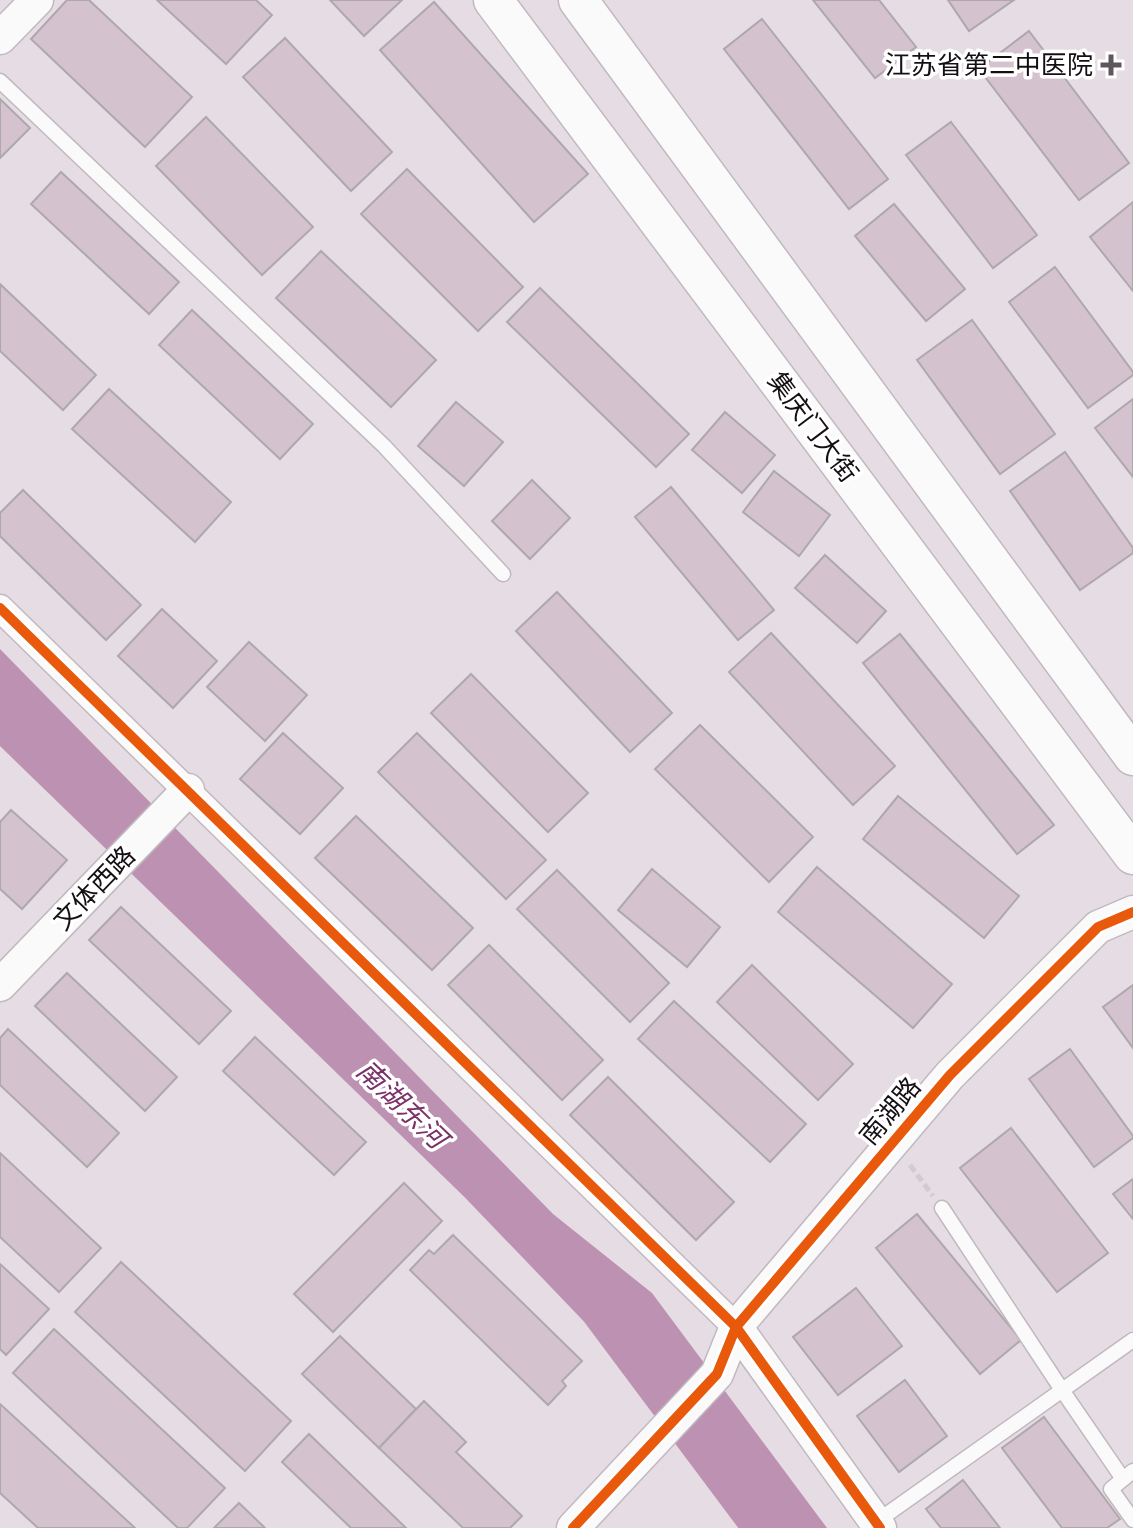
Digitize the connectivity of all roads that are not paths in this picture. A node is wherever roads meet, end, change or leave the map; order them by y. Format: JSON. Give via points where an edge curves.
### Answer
{"nodes":[{"id":1,"x":37,"y":0,"type":"edge"},
{"id":2,"x":493,"y":0,"type":"edge"},
{"id":3,"x":578,"y":0,"type":"edge"},
{"id":4,"x":0,"y":38,"type":"edge"},
{"id":5,"x":0,"y":81,"type":"edge"},
{"id":6,"x":503,"y":574,"type":"dead end"},
{"id":7,"x":0,"y":608,"type":"edge"},
{"id":8,"x":1133,"y":756,"type":"edge"},
{"id":9,"x":188,"y":790,"type":"junction"},
{"id":10,"x":1133,"y":855,"type":"edge"},
{"id":11,"x":1133,"y":912,"type":"edge"},
{"id":12,"x":0,"y":985,"type":"edge"},
{"id":13,"x":942,"y":1208,"type":"road end"},
{"id":14,"x":736,"y":1327,"type":"junction"},
{"id":15,"x":1133,"y":1340,"type":"edge"},
{"id":16,"x":1062,"y":1390,"type":"junction"},
{"id":17,"x":1128,"y":1475,"type":"edge"},
{"id":18,"x":1133,"y":1520,"type":"edge"},
{"id":19,"x":878,"y":1525,"type":"edge"},
{"id":20,"x":573,"y":1528,"type":"edge"}],
"edges":[{"from":1,"to":4,"type":"street"},
{"from":2,"to":10,"type":"main road","name":"集庆门大街"},
{"from":3,"to":8,"type":"main road"},
{"from":5,"to":6,"type":"lane","via":[[384,446]]},
{"from":7,"to":9,"type":"street"},
{"from":9,"to":12,"type":"street","name":"文体西路"},
{"from":9,"to":14,"type":"street"},
{"from":11,"to":14,"type":"street","name":"南湖路","via":[[1098,927],[950,1075]]},
{"from":13,"to":16,"type":"lane"},
{"from":14,"to":19,"type":"street"},
{"from":14,"to":20,"type":"street","name":"南湖路","via":[[717,1374]]},
{"from":15,"to":16,"type":"lane"},
{"from":16,"to":17,"type":"lane"},
{"from":16,"to":19,"type":"lane"},
{"from":17,"to":18,"type":"lane","via":[[1111,1489]]}]}
